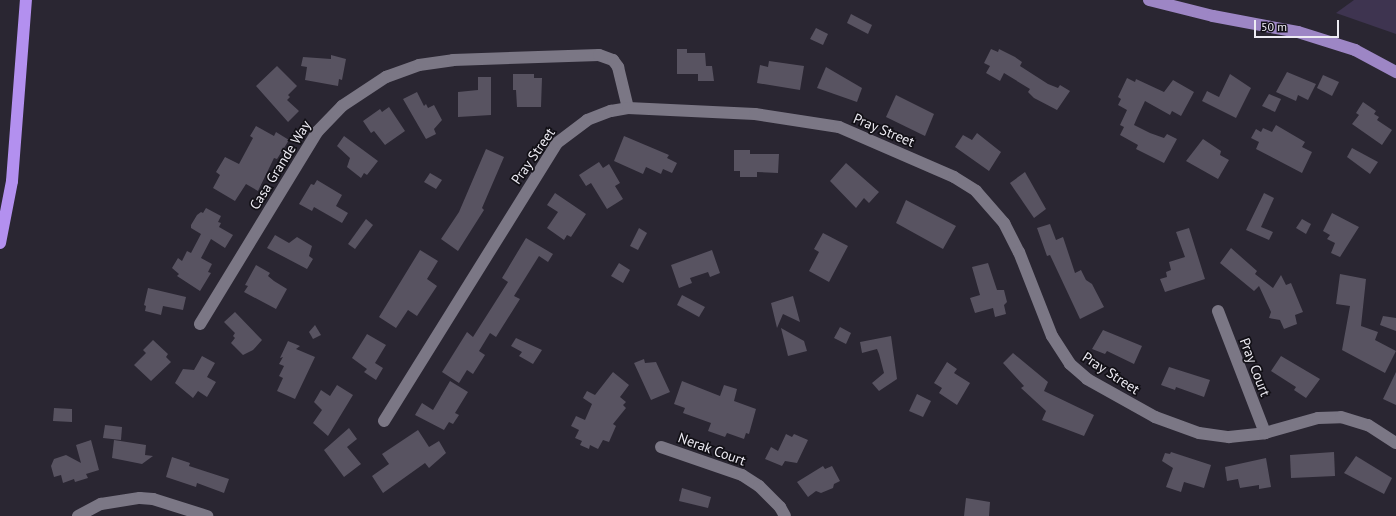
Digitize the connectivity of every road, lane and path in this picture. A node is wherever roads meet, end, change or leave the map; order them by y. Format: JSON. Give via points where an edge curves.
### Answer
{"nodes":[{"id":1,"x":26,"y":0,"type":"edge"},
{"id":2,"x":1149,"y":0,"type":"edge"},
{"id":3,"x":1396,"y":72,"type":"edge"},
{"id":4,"x":628,"y":108,"type":"junction"},
{"id":5,"x":0,"y":243,"type":"edge"},
{"id":6,"x":1218,"y":311,"type":"dead end"},
{"id":7,"x":200,"y":324,"type":"dead end"},
{"id":8,"x":384,"y":421,"type":"dead end"},
{"id":9,"x":1265,"y":433,"type":"junction"},
{"id":10,"x":1396,"y":443,"type":"edge"},
{"id":11,"x":661,"y":447,"type":"dead end"},
{"id":12,"x":78,"y":516,"type":"edge"},
{"id":13,"x":207,"y":516,"type":"edge"},
{"id":14,"x":784,"y":516,"type":"edge"}],
"edges":[{"from":1,"to":5,"type":"highway","via":[[12,181]]},
{"from":2,"to":3,"type":"main road","via":[[1213,16],[1298,32],[1354,50]]},
{"from":4,"to":7,"type":"street","name":"Casa Grande Way","via":[[618,66],[613,60],[599,55],[453,60],[419,66],[381,80],[342,106],[317,132]]},
{"from":4,"to":8,"type":"street","name":"Pray Street","via":[[610,111],[587,120],[557,143]]},
{"from":4,"to":9,"type":"street","name":"Pray Street","via":[[755,114],[839,127],[954,177],[976,191],[1004,224],[1057,346],[1078,372],[1155,417],[1185,429],[1229,437]]},
{"from":6,"to":9,"type":"street","name":"Pray Court"},
{"from":9,"to":10,"type":"street","name":"Pray Street","via":[[1318,418],[1341,417],[1368,426]]},
{"from":11,"to":14,"type":"street","name":"Nerak Court","via":[[742,474],[759,486],[780,507]]},
{"from":12,"to":13,"type":"street","via":[[101,504],[140,498],[153,499]]}]}
